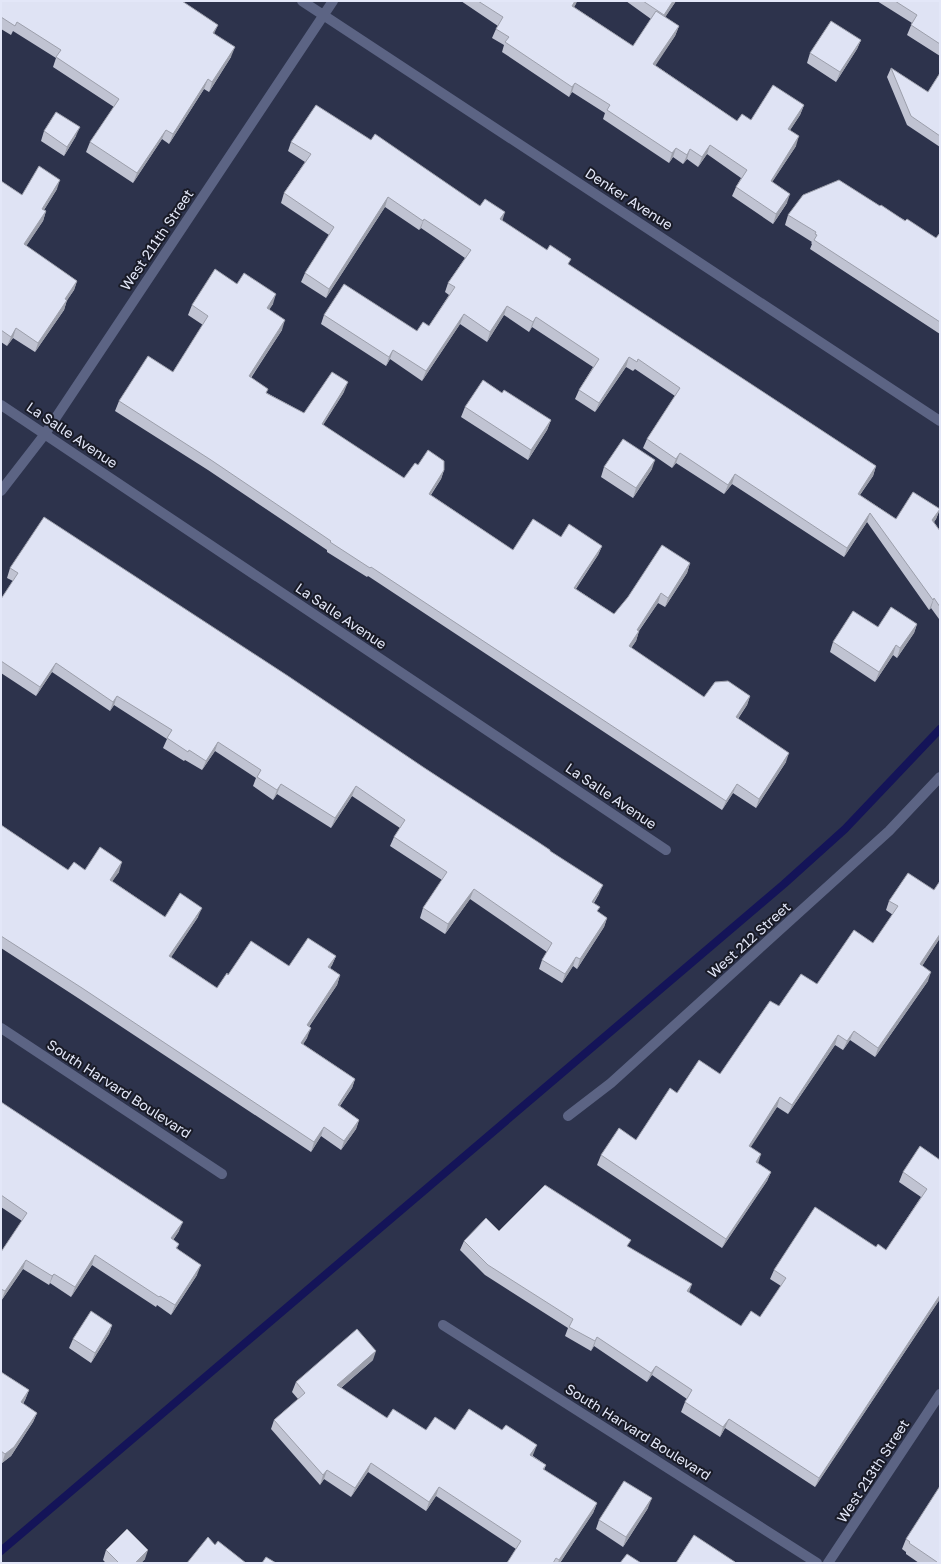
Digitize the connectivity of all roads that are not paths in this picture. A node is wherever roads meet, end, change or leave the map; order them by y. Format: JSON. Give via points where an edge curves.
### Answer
{"nodes":[{"id":1,"x":302,"y":1,"type":"edge"},
{"id":2,"x":333,"y":1,"type":"edge"},
{"id":3,"x":323,"y":15,"type":"junction"},
{"id":4,"x":1,"y":405,"type":"edge"},
{"id":5,"x":940,"y":421,"type":"edge"},
{"id":6,"x":45,"y":434,"type":"junction"},
{"id":7,"x":1,"y":491,"type":"edge"},
{"id":8,"x":940,"y":777,"type":"edge"},
{"id":9,"x":666,"y":850,"type":"dead end"},
{"id":10,"x":1,"y":1028,"type":"edge"},
{"id":11,"x":568,"y":1116,"type":"dead end"},
{"id":12,"x":222,"y":1174,"type":"dead end"},
{"id":13,"x":443,"y":1325,"type":"dead end"},
{"id":14,"x":940,"y":1394,"type":"edge"},
{"id":15,"x":818,"y":1563,"type":"edge"},
{"id":16,"x":828,"y":1563,"type":"edge"}],
"edges":[{"from":1,"to":3,"type":"street","name":"Denker Avenue"},
{"from":2,"to":3,"type":"street","name":"West 211th Street"},
{"from":3,"to":5,"type":"street","name":"Denker Avenue"},
{"from":3,"to":6,"type":"street","name":"West 211th Street"},
{"from":4,"to":6,"type":"street","name":"La Salle Avenue"},
{"from":6,"to":7,"type":"street","name":"West 211th Street"},
{"from":6,"to":9,"type":"street","name":"La Salle Avenue"},
{"from":8,"to":11,"type":"street","name":"West 212 Street","via":[[884,837],[611,1083]]},
{"from":10,"to":12,"type":"street","name":"South Harvard Boulevard"},
{"from":13,"to":15,"type":"street","name":"South Harvard Boulevard"},
{"from":14,"to":16,"type":"street","name":"West 213th Street"}]}
